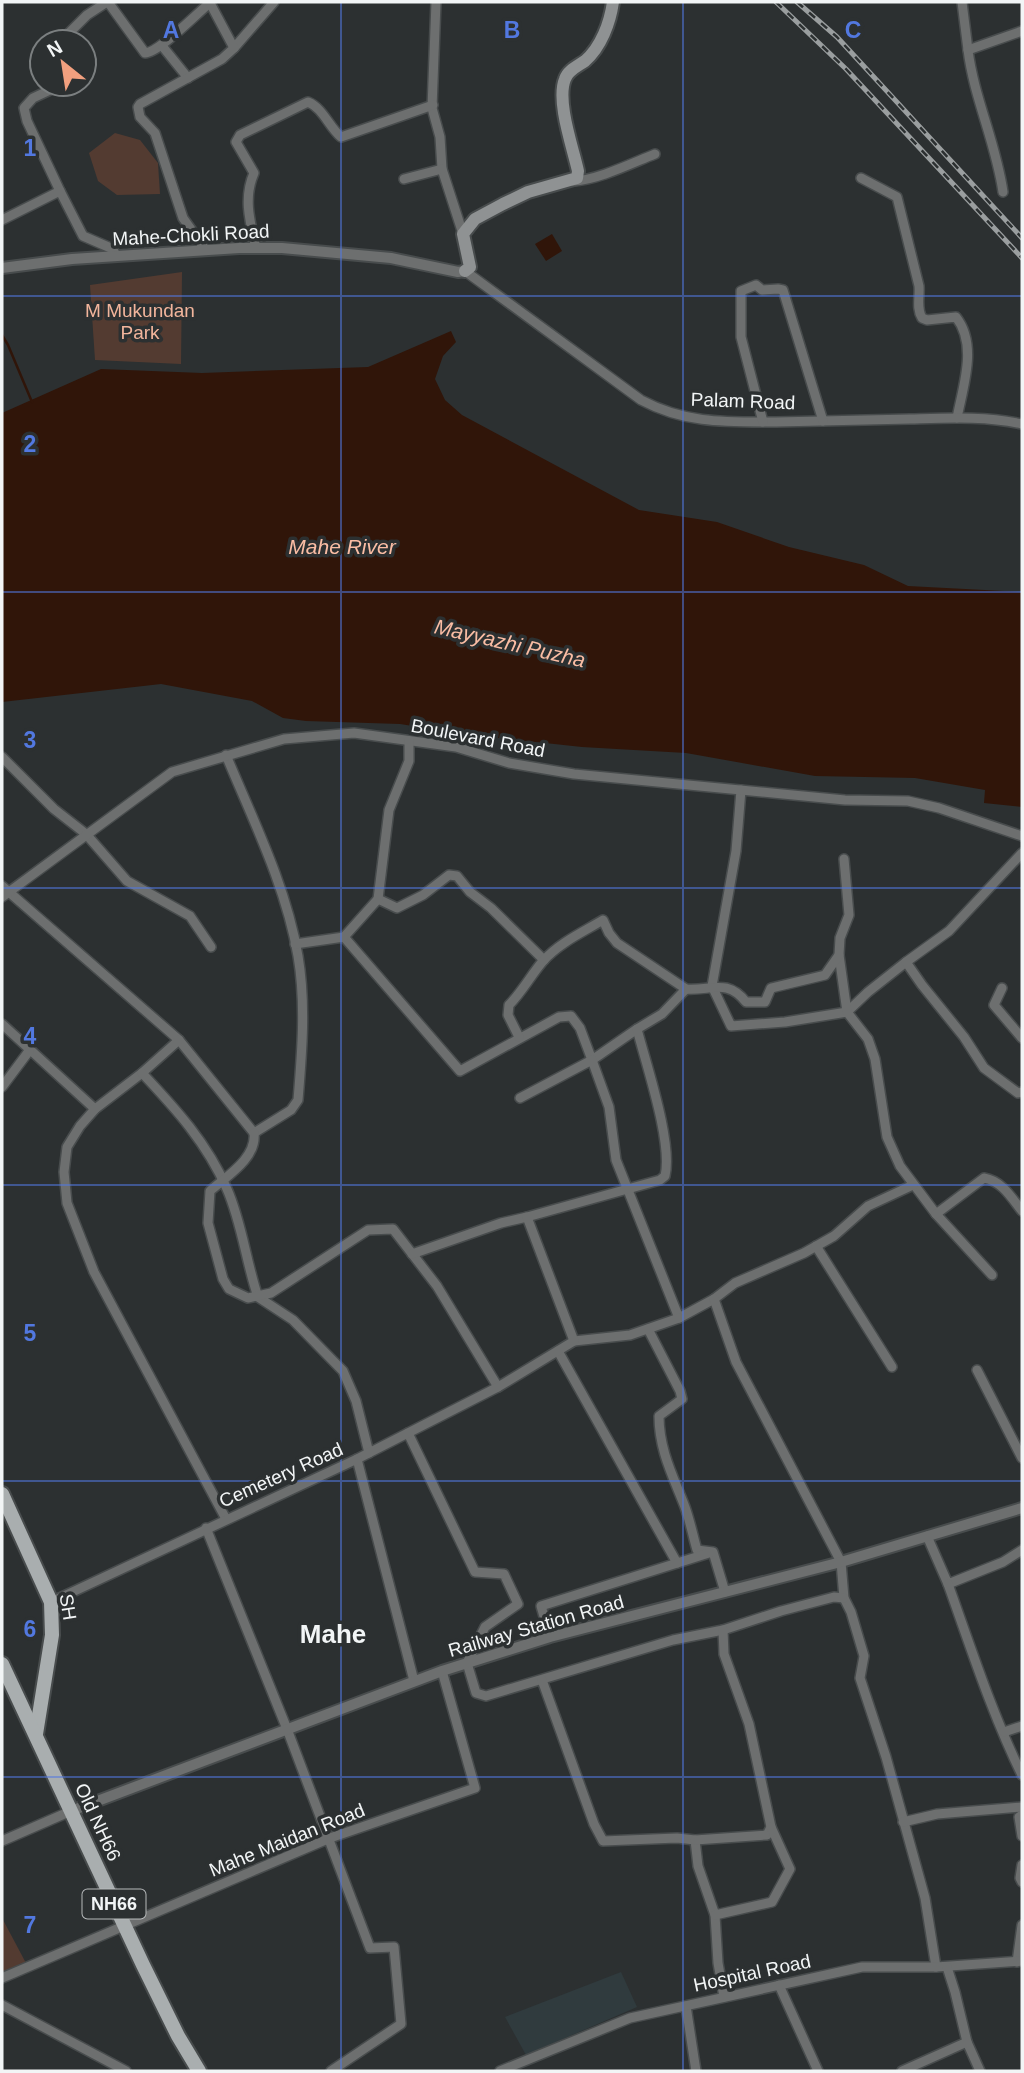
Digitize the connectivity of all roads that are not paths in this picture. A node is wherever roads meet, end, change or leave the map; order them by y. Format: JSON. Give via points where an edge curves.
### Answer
{"nodes":[{"id":1,"x":108,"y":2,"type":"edge"},
{"id":2,"x":274,"y":2,"type":"edge"},
{"id":3,"x":436,"y":2,"type":"edge"},
{"id":4,"x":613,"y":2,"type":"edge"},
{"id":5,"x":962,"y":2,"type":"edge"},
{"id":6,"x":210,"y":3,"type":"edge"},
{"id":7,"x":74,"y":28,"type":"edge"},
{"id":8,"x":1022,"y":31,"type":"edge"},
{"id":9,"x":163,"y":47,"type":"junction"},
{"id":10,"x":234,"y":48,"type":"junction"},
{"id":11,"x":968,"y":50,"type":"junction"},
{"id":12,"x":188,"y":78,"type":"junction"},
{"id":13,"x":33,"y":98,"type":"edge"},
{"id":14,"x":433,"y":105,"type":"junction"},
{"id":15,"x":656,"y":154,"type":"dead end"},
{"id":16,"x":442,"y":169,"type":"junction"},
{"id":17,"x":861,"y":178,"type":"dead end"},
{"id":18,"x":404,"y":179,"type":"dead end"},
{"id":19,"x":573,"y":181,"type":"junction"},
{"id":20,"x":60,"y":191,"type":"junction"},
{"id":21,"x":1003,"y":192,"type":"dead end"},
{"id":22,"x":2,"y":220,"type":"edge"},
{"id":23,"x":463,"y":234,"type":"junction"},
{"id":24,"x":256,"y":248,"type":"junction"},
{"id":25,"x":205,"y":249,"type":"junction"},
{"id":26,"x":116,"y":256,"type":"junction"},
{"id":27,"x":2,"y":268,"type":"edge"},
{"id":28,"x":465,"y":271,"type":"junction"},
{"id":29,"x":957,"y":418,"type":"junction"},
{"id":30,"x":822,"y":421,"type":"junction"},
{"id":31,"x":762,"y":422,"type":"junction"},
{"id":32,"x":1022,"y":424,"type":"edge"},
{"id":33,"x":410,"y":741,"type":"junction"},
{"id":34,"x":226,"y":755,"type":"junction"},
{"id":35,"x":2,"y":757,"type":"edge"},
{"id":36,"x":741,"y":790,"type":"junction"},
{"id":37,"x":86,"y":834,"type":"junction"},
{"id":38,"x":1022,"y":836,"type":"edge"},
{"id":39,"x":1022,"y":853,"type":"edge"},
{"id":40,"x":844,"y":859,"type":"dead end"},
{"id":41,"x":4,"y":892,"type":"edge"},
{"id":42,"x":378,"y":899,"type":"junction"},
{"id":43,"x":344,"y":937,"type":"junction"},
{"id":44,"x":295,"y":944,"type":"junction"},
{"id":45,"x":211,"y":947,"type":"dead end"},
{"id":46,"x":839,"y":955,"type":"junction"},
{"id":47,"x":544,"y":960,"type":"junction"},
{"id":48,"x":906,"y":962,"type":"junction"},
{"id":49,"x":712,"y":986,"type":"junction"},
{"id":50,"x":1002,"y":988,"type":"dead end"},
{"id":51,"x":686,"y":989,"type":"junction"},
{"id":52,"x":847,"y":1012,"type":"junction"},
{"id":53,"x":2,"y":1024,"type":"edge"},
{"id":54,"x":637,"y":1030,"type":"junction"},
{"id":55,"x":519,"y":1037,"type":"junction"},
{"id":56,"x":1022,"y":1038,"type":"edge"},
{"id":57,"x":179,"y":1040,"type":"junction"},
{"id":58,"x":29,"y":1051,"type":"junction"},
{"id":59,"x":592,"y":1060,"type":"junction"},
{"id":60,"x":142,"y":1073,"type":"junction"},
{"id":61,"x":2,"y":1087,"type":"edge"},
{"id":62,"x":1022,"y":1092,"type":"edge"},
{"id":63,"x":520,"y":1098,"type":"dead end"},
{"id":64,"x":95,"y":1109,"type":"junction"},
{"id":65,"x":254,"y":1133,"type":"junction"},
{"id":66,"x":223,"y":1180,"type":"junction"},
{"id":67,"x":913,"y":1185,"type":"junction"},
{"id":68,"x":626,"y":1190,"type":"junction"},
{"id":69,"x":1022,"y":1211,"type":"edge"},
{"id":70,"x":936,"y":1214,"type":"junction"},
{"id":71,"x":527,"y":1217,"type":"junction"},
{"id":72,"x":816,"y":1246,"type":"junction"},
{"id":73,"x":412,"y":1254,"type":"junction"},
{"id":74,"x":992,"y":1275,"type":"dead end"},
{"id":75,"x":258,"y":1297,"type":"junction"},
{"id":76,"x":715,"y":1300,"type":"junction"},
{"id":77,"x":679,"y":1318,"type":"junction"},
{"id":78,"x":648,"y":1329,"type":"junction"},
{"id":79,"x":574,"y":1341,"type":"junction"},
{"id":80,"x":558,"y":1351,"type":"junction"},
{"id":81,"x":892,"y":1367,"type":"dead end"},
{"id":82,"x":977,"y":1370,"type":"dead end"},
{"id":83,"x":498,"y":1387,"type":"junction"},
{"id":84,"x":408,"y":1433,"type":"junction"},
{"id":85,"x":369,"y":1453,"type":"junction"},
{"id":86,"x":1022,"y":1458,"type":"edge"},
{"id":87,"x":357,"y":1459,"type":"junction"},
{"id":88,"x":2,"y":1494,"type":"edge"},
{"id":89,"x":1022,"y":1508,"type":"edge"},
{"id":90,"x":226,"y":1519,"type":"junction"},
{"id":91,"x":206,"y":1528,"type":"junction"},
{"id":92,"x":927,"y":1536,"type":"junction"},
{"id":93,"x":1022,"y":1550,"type":"edge"},
{"id":94,"x":713,"y":1552,"type":"junction"},
{"id":95,"x":841,"y":1562,"type":"junction"},
{"id":96,"x":677,"y":1563,"type":"junction"},
{"id":97,"x":948,"y":1584,"type":"junction"},
{"id":98,"x":725,"y":1592,"type":"junction"},
{"id":99,"x":844,"y":1598,"type":"junction"},
{"id":100,"x":51,"y":1602,"type":"junction"},
{"id":101,"x":723,"y":1630,"type":"junction"},
{"id":102,"x":550,"y":1637,"type":"junction"},
{"id":103,"x":467,"y":1663,"type":"junction"},
{"id":104,"x":2,"y":1664,"type":"edge"},
{"id":105,"x":442,"y":1671,"type":"junction"},
{"id":106,"x":542,"y":1680,"type":"junction"},
{"id":107,"x":414,"y":1681,"type":"junction"},
{"id":108,"x":1022,"y":1726,"type":"edge"},
{"id":109,"x":287,"y":1729,"type":"junction"},
{"id":110,"x":1004,"y":1732,"type":"junction"},
{"id":111,"x":36,"y":1734,"type":"junction"},
{"id":112,"x":1022,"y":1775,"type":"edge"},
{"id":113,"x":1022,"y":1807,"type":"edge"},
{"id":114,"x":71,"y":1811,"type":"junction"},
{"id":115,"x":1022,"y":1815,"type":"edge"},
{"id":116,"x":903,"y":1822,"type":"junction"},
{"id":117,"x":771,"y":1827,"type":"junction"},
{"id":118,"x":1022,"y":1836,"type":"edge"},
{"id":119,"x":330,"y":1838,"type":"junction"},
{"id":120,"x":695,"y":1840,"type":"junction"},
{"id":121,"x":2,"y":1841,"type":"edge"},
{"id":122,"x":1022,"y":1865,"type":"edge"},
{"id":123,"x":1022,"y":1882,"type":"edge"},
{"id":124,"x":715,"y":1915,"type":"junction"},
{"id":125,"x":1022,"y":1925,"type":"edge"},
{"id":126,"x":125,"y":1927,"type":"junction"},
{"id":127,"x":1020,"y":1961,"type":"edge"},
{"id":128,"x":936,"y":1967,"type":"junction"},
{"id":129,"x":947,"y":1967,"type":"junction"},
{"id":130,"x":2,"y":1978,"type":"edge"},
{"id":131,"x":779,"y":1985,"type":"junction"},
{"id":132,"x":724,"y":1997,"type":"junction"},
{"id":133,"x":2,"y":2005,"type":"edge"},
{"id":134,"x":686,"y":2006,"type":"junction"},
{"id":135,"x":967,"y":2042,"type":"junction"},
{"id":136,"x":126,"y":2071,"type":"edge"},
{"id":137,"x":199,"y":2071,"type":"edge"},
{"id":138,"x":331,"y":2071,"type":"edge"},
{"id":139,"x":500,"y":2071,"type":"edge"},
{"id":140,"x":696,"y":2071,"type":"edge"},
{"id":141,"x":818,"y":2071,"type":"edge"},
{"id":142,"x":902,"y":2071,"type":"edge"},
{"id":143,"x":981,"y":2071,"type":"edge"}],
"edges":[{"from":1,"to":7,"type":"street"},
{"from":1,"to":9,"type":"street","via":[[145,53]]},
{"from":2,"to":10,"type":"street"},
{"from":3,"to":14,"type":"street"},
{"from":4,"to":19,"type":"main road","via":[[607,27],[593,52],[564,80],[563,103],[578,171]]},
{"from":5,"to":11,"type":"street"},
{"from":6,"to":9,"type":"street"},
{"from":6,"to":10,"type":"street"},
{"from":8,"to":11,"type":"street"},
{"from":9,"to":12,"type":"street"},
{"from":10,"to":12,"type":"street"},
{"from":11,"to":21,"type":"street"},
{"from":12,"to":25,"type":"street","via":[[138,107],[140,117],[155,133],[183,218]]},
{"from":13,"to":20,"type":"street","via":[[24,114]]},
{"from":14,"to":16,"type":"street"},
{"from":14,"to":24,"type":"street","via":[[341,137],[309,102],[240,135],[236,142],[254,173],[248,202]]},
{"from":15,"to":19,"type":"street"},
{"from":16,"to":18,"type":"street"},
{"from":16,"to":23,"type":"street"},
{"from":17,"to":29,"type":"street","via":[[897,197],[919,286],[922,318],[956,317],[961,323],[968,354]]},
{"from":19,"to":23,"type":"main road","via":[[528,192],[503,204],[475,219]]},
{"from":20,"to":22,"type":"street"},
{"from":20,"to":26,"type":"street","via":[[83,236],[113,249]]},
{"from":23,"to":28,"type":"main road","via":[[471,261]]},
{"from":24,"to":25,"type":"street","name":"Mahe-Chokli Road"},
{"from":24,"to":28,"type":"street","name":"Mahe-Chokli Road","via":[[391,258]]},
{"from":25,"to":26,"type":"street","name":"Mahe-Chokli Road"},
{"from":26,"to":27,"type":"street","name":"Mahe-Chokli Road"},
{"from":28,"to":31,"type":"street","name":"Palam Road","via":[[662,411],[701,421]]},
{"from":29,"to":30,"type":"street","name":"Palam Road"},
{"from":29,"to":32,"type":"street","name":"Palam Road"},
{"from":30,"to":31,"type":"street","name":"Palam Road"},
{"from":30,"to":31,"type":"street","via":[[783,290],[762,290],[756,285],[741,291],[741,337]]},
{"from":33,"to":34,"type":"street","name":"Boulevard Road","via":[[354,733],[284,739]]},
{"from":33,"to":36,"type":"street","name":"Boulevard Road","via":[[574,774]]},
{"from":33,"to":42,"type":"street","via":[[409,761],[389,810]]},
{"from":34,"to":37,"type":"street","name":"Boulevard Road","via":[[172,772]]},
{"from":34,"to":44,"type":"street","via":[[281,891]]},
{"from":35,"to":37,"type":"street"},
{"from":36,"to":38,"type":"street","name":"Boulevard Road","via":[[908,801]]},
{"from":36,"to":49,"type":"street","via":[[736,851]]},
{"from":37,"to":41,"type":"street","name":"Boulevard Road"},
{"from":37,"to":45,"type":"street","via":[[127,881],[190,916]]},
{"from":39,"to":48,"type":"street","via":[[949,931]]},
{"from":40,"to":46,"type":"street","via":[[849,915]]},
{"from":41,"to":57,"type":"street"},
{"from":42,"to":43,"type":"street"},
{"from":42,"to":47,"type":"street","via":[[397,908],[449,875],[457,876]]},
{"from":43,"to":44,"type":"street"},
{"from":43,"to":55,"type":"street","via":[[460,1071]]},
{"from":44,"to":65,"type":"street","via":[[302,1012],[299,1100]]},
{"from":46,"to":49,"type":"street","via":[[825,975],[772,988],[765,1002],[746,1002],[737,991]]},
{"from":46,"to":52,"type":"street"},
{"from":47,"to":51,"type":"street","via":[[603,920],[617,943]]},
{"from":47,"to":55,"type":"street","via":[[509,1005]]},
{"from":48,"to":52,"type":"street"},
{"from":48,"to":62,"type":"street","via":[[985,1068]]},
{"from":49,"to":51,"type":"street"},
{"from":49,"to":52,"type":"street","via":[[731,1027]]},
{"from":50,"to":56,"type":"street","via":[[994,1005]]},
{"from":51,"to":54,"type":"street","via":[[662,1014]]},
{"from":52,"to":67,"type":"street","via":[[868,1039],[887,1137]]},
{"from":53,"to":58,"type":"street"},
{"from":54,"to":59,"type":"street"},
{"from":54,"to":68,"type":"street","via":[[660,1118],[667,1171],[660,1180]]},
{"from":55,"to":59,"type":"street","via":[[570,1016],[580,1028]]},
{"from":57,"to":60,"type":"street"},
{"from":57,"to":65,"type":"street"},
{"from":58,"to":61,"type":"street"},
{"from":58,"to":64,"type":"street"},
{"from":59,"to":63,"type":"street"},
{"from":59,"to":68,"type":"street","via":[[609,1107],[612,1144]]},
{"from":60,"to":64,"type":"street"},
{"from":60,"to":66,"type":"street","via":[[197,1135]]},
{"from":64,"to":90,"type":"street","via":[[67,1147],[67,1203],[94,1272]]},
{"from":65,"to":66,"type":"street","via":[[249,1156]]},
{"from":66,"to":75,"type":"street"},
{"from":66,"to":75,"type":"street","via":[[210,1191],[208,1223],[223,1279],[234,1293]]},
{"from":67,"to":70,"type":"street"},
{"from":67,"to":72,"type":"street","via":[[868,1206]]},
{"from":68,"to":71,"type":"street"},
{"from":68,"to":77,"type":"street"},
{"from":69,"to":70,"type":"street","via":[[1002,1186],[984,1178]]},
{"from":70,"to":74,"type":"street"},
{"from":71,"to":73,"type":"street"},
{"from":71,"to":79,"type":"street"},
{"from":72,"to":76,"type":"street","via":[[736,1283]]},
{"from":72,"to":81,"type":"street"},
{"from":73,"to":75,"type":"street","via":[[393,1230],[368,1230]]},
{"from":73,"to":83,"type":"street","via":[[437,1286]]},
{"from":75,"to":85,"type":"street","via":[[293,1320],[343,1371]]},
{"from":76,"to":77,"type":"street"},
{"from":76,"to":95,"type":"street","via":[[736,1362]]},
{"from":77,"to":78,"type":"street"},
{"from":78,"to":79,"type":"street"},
{"from":78,"to":94,"type":"street","via":[[682,1399],[659,1416],[659,1436],[669,1471],[697,1550]]},
{"from":79,"to":80,"type":"street"},
{"from":80,"to":83,"type":"street"},
{"from":80,"to":96,"type":"street"},
{"from":82,"to":86,"type":"street"},
{"from":83,"to":84,"type":"street"},
{"from":84,"to":85,"type":"street"},
{"from":84,"to":103,"type":"street","via":[[475,1572],[504,1574],[518,1604],[485,1627]]},
{"from":85,"to":87,"type":"street"},
{"from":87,"to":90,"type":"street","name":"Cemetery Road"},
{"from":87,"to":107,"type":"street","name":"Cemetery Road"},
{"from":88,"to":100,"type":"main road","name":"SH"},
{"from":89,"to":92,"type":"street","name":"Railway Station Road"},
{"from":90,"to":91,"type":"street","name":"Cemetery Road"},
{"from":91,"to":100,"type":"street","name":"Cemetery Road"},
{"from":91,"to":109,"type":"street"},
{"from":92,"to":95,"type":"street","name":"Railway Station Road"},
{"from":92,"to":97,"type":"street"},
{"from":93,"to":97,"type":"street"},
{"from":94,"to":96,"type":"street"},
{"from":94,"to":98,"type":"street"},
{"from":95,"to":98,"type":"street","name":"Railway Station Road"},
{"from":95,"to":99,"type":"street"},
{"from":96,"to":102,"type":"street","via":[[541,1606]]},
{"from":97,"to":110,"type":"street"},
{"from":98,"to":102,"type":"street","name":"Railway Station Road"},
{"from":99,"to":101,"type":"street","via":[[781,1611]]},
{"from":99,"to":116,"type":"street","via":[[864,1656],[860,1678]]},
{"from":100,"to":111,"type":"main road","name":"SH","via":[[52,1635]]},
{"from":101,"to":106,"type":"street","via":[[673,1640]]},
{"from":101,"to":117,"type":"street","via":[[724,1654],[749,1724]]},
{"from":102,"to":103,"type":"street","name":"Railway Station Road"},
{"from":103,"to":105,"type":"street","name":"Railway Station Road"},
{"from":103,"to":106,"type":"street","via":[[476,1693],[486,1696]]},
{"from":104,"to":111,"type":"main road","name":"Old NH66"},
{"from":105,"to":107,"type":"street","name":"Railway Station Road"},
{"from":105,"to":119,"type":"street","name":"Mahe Maidan Road","via":[[475,1788]]},
{"from":106,"to":120,"type":"street","via":[[603,1841]]},
{"from":107,"to":109,"type":"street","name":"Railway Station Road"},
{"from":108,"to":110,"type":"street"},
{"from":109,"to":114,"type":"street","name":"Railway Station Road"},
{"from":109,"to":119,"type":"street"},
{"from":110,"to":112,"type":"street"},
{"from":111,"to":114,"type":"main road","name":"Old NH66","number":"NH66"},
{"from":113,"to":116,"type":"street","via":[[937,1814]]},
{"from":114,"to":121,"type":"street"},
{"from":114,"to":126,"type":"main road","name":"Old NH66","number":"NH66"},
{"from":115,"to":118,"type":"street"},
{"from":116,"to":128,"type":"street","via":[[925,1898]]},
{"from":117,"to":120,"type":"street","via":[[767,1835]]},
{"from":117,"to":124,"type":"street","via":[[790,1869],[772,1902]]},
{"from":119,"to":126,"type":"street","name":"Mahe Maidan Road"},
{"from":119,"to":138,"type":"street","via":[[370,1948],[394,1947],[401,2024]]},
{"from":120,"to":124,"type":"street","via":[[698,1866]]},
{"from":122,"to":123,"type":"street"},
{"from":124,"to":132,"type":"street"},
{"from":125,"to":127,"type":"street"},
{"from":126,"to":130,"type":"street","name":"Mahe Maidan Road"},
{"from":126,"to":137,"type":"main road","name":"Old NH66","number":"NH66"},
{"from":127,"to":129,"type":"street","name":"Hospital Road"},
{"from":128,"to":129,"type":"street","name":"Hospital Road"},
{"from":128,"to":131,"type":"street","name":"Hospital Road","via":[[862,1967]]},
{"from":129,"to":135,"type":"street"},
{"from":131,"to":132,"type":"street","name":"Hospital Road"},
{"from":131,"to":141,"type":"street"},
{"from":132,"to":134,"type":"street","name":"Hospital Road"},
{"from":133,"to":136,"type":"street"},
{"from":134,"to":139,"type":"street","name":"Hospital Road","via":[[631,2018]]},
{"from":134,"to":140,"type":"street"},
{"from":135,"to":142,"type":"street"},
{"from":135,"to":143,"type":"street"}]}
